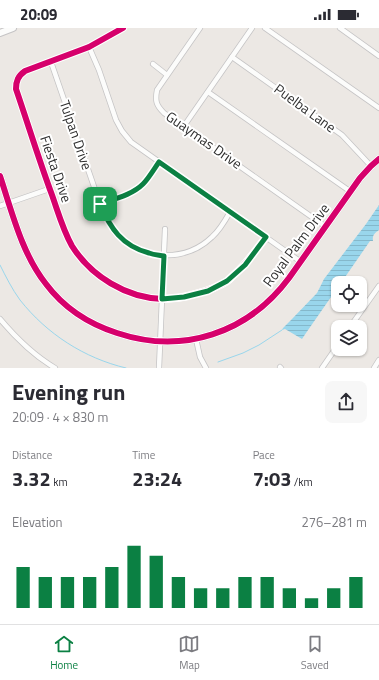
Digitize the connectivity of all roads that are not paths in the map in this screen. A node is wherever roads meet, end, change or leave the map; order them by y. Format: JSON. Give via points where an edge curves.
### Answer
{"nodes":[{"id":1,"x":13,"y":28,"type":"edge"},
{"id":2,"x":123,"y":28,"type":"edge"},
{"id":3,"x":200,"y":28,"type":"edge"},
{"id":4,"x":252,"y":28,"type":"edge"},
{"id":5,"x":265,"y":28,"type":"edge"},
{"id":6,"x":340,"y":28,"type":"edge"},
{"id":7,"x":0,"y":33,"type":"edge"},
{"id":8,"x":89,"y":48,"type":"junction"},
{"id":9,"x":379,"y":56,"type":"edge"},
{"id":10,"x":232,"y":57,"type":"junction"},
{"id":11,"x":52,"y":62,"type":"junction"},
{"id":12,"x":153,"y":64,"type":"dead end"},
{"id":13,"x":167,"y":75,"type":"junction"},
{"id":14,"x":208,"y":92,"type":"junction"},
{"id":15,"x":379,"y":108,"type":"edge"},
{"id":16,"x":184,"y":126,"type":"junction"},
{"id":17,"x":379,"y":159,"type":"edge"},
{"id":18,"x":159,"y":162,"type":"junction"},
{"id":19,"x":371,"y":166,"type":"junction"},
{"id":20,"x":0,"y":176,"type":"edge"},
{"id":21,"x":49,"y":189,"type":"junction"},
{"id":22,"x":350,"y":192,"type":"junction"},
{"id":23,"x":10,"y":203,"type":"junction"},
{"id":24,"x":100,"y":204,"type":"junction"},
{"id":25,"x":0,"y":206,"type":"edge"},
{"id":26,"x":230,"y":212,"type":"junction"},
{"id":27,"x":326,"y":227,"type":"junction"},
{"id":28,"x":165,"y":229,"type":"dead end"},
{"id":29,"x":266,"y":237,"type":"junction"},
{"id":30,"x":164,"y":256,"type":"junction"},
{"id":31,"x":301,"y":262,"type":"junction"},
{"id":32,"x":379,"y":286,"type":"edge"},
{"id":33,"x":162,"y":299,"type":"junction"},
{"id":34,"x":0,"y":320,"type":"edge"},
{"id":35,"x":355,"y":320,"type":"edge"},
{"id":36,"x":196,"y":339,"type":"junction"},
{"id":37,"x":160,"y":342,"type":"junction"},
{"id":38,"x":331,"y":355,"type":"edge"},
{"id":39,"x":379,"y":360,"type":"edge"},
{"id":40,"x":55,"y":368,"type":"edge"},
{"id":41,"x":159,"y":368,"type":"edge"},
{"id":42,"x":206,"y":368,"type":"edge"},
{"id":43,"x":322,"y":368,"type":"edge"},
{"id":44,"x":374,"y":368,"type":"edge"}],
"edges":[{"from":1,"to":7,"type":"street"},
{"from":2,"to":8,"type":"street","name":"Fiesta Drive"},
{"from":3,"to":13,"type":"street","name":"Guaymas Drive"},
{"from":4,"to":10,"type":"street"},
{"from":5,"to":15,"type":"street"},
{"from":6,"to":9,"type":"street"},
{"from":8,"to":11,"type":"street","name":"Fiesta Drive"},
{"from":8,"to":18,"type":"street","via":[[122,131],[131,142]]},
{"from":10,"to":14,"type":"street"},
{"from":10,"to":19,"type":"street","name":"Puelba Lane","via":[[326,122]]},
{"from":11,"to":21,"type":"street","name":"Fiesta Drive","via":[[25,71],[16,81],[16,89]]},
{"from":11,"to":24,"type":"street","name":"Tulpan Drive"},
{"from":12,"to":13,"type":"street"},
{"from":13,"to":16,"type":"street","name":"Guaymas Drive","via":[[157,90],[155,99],[164,113]]},
{"from":14,"to":16,"type":"street"},
{"from":14,"to":22,"type":"street"},
{"from":16,"to":27,"type":"street","name":"Guaymas Drive"},
{"from":17,"to":19,"type":"street","name":"Royal Palm Drive"},
{"from":18,"to":24,"type":"street","via":[[138,188]]},
{"from":18,"to":26,"type":"street"},
{"from":19,"to":22,"type":"street","name":"Royal Palm Drive"},
{"from":20,"to":23,"type":"street","name":"Royal Palm Drive"},
{"from":21,"to":23,"type":"street"},
{"from":21,"to":33,"type":"street","name":"Fiesta Drive","via":[[69,240],[92,270],[121,289]]},
{"from":22,"to":27,"type":"street","name":"Royal Palm Drive"},
{"from":23,"to":25,"type":"street"},
{"from":23,"to":37,"type":"street","name":"Royal Palm Drive","via":[[24,247],[36,271],[56,296],[86,320],[104,329],[132,338]]},
{"from":24,"to":30,"type":"street","name":"Tulpan Drive","via":[[114,231],[126,242],[149,254]]},
{"from":26,"to":29,"type":"street"},
{"from":26,"to":30,"type":"street","name":"Tulpan Drive","via":[[224,223],[204,244],[187,252]]},
{"from":27,"to":31,"type":"street","name":"Royal Palm Drive"},
{"from":28,"to":30,"type":"street"},
{"from":29,"to":31,"type":"street"},
{"from":29,"to":33,"type":"street","name":"Fiesta Drive","via":[[245,265],[227,281],[208,291]]},
{"from":30,"to":33,"type":"street"},
{"from":31,"to":36,"type":"street","name":"Royal Palm Drive","via":[[281,289],[251,316],[234,326]]},
{"from":32,"to":35,"type":"street"},
{"from":33,"to":37,"type":"street"},
{"from":34,"to":40,"type":"street","via":[[27,348]]},
{"from":36,"to":37,"type":"street","name":"Royal Palm Drive"},
{"from":36,"to":42,"type":"street","via":[[200,357]]},
{"from":37,"to":41,"type":"street"},
{"from":38,"to":43,"type":"street"},
{"from":39,"to":44,"type":"street"}]}
